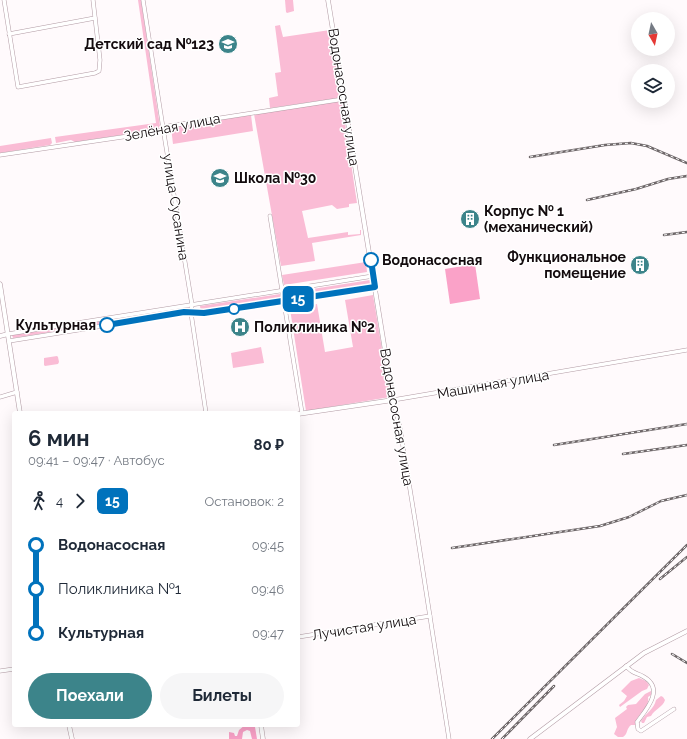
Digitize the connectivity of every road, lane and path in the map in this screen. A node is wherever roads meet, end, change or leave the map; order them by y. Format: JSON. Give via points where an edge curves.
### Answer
{"nodes":[{"id":1,"x":4,"y":0,"type":"edge"},
{"id":2,"x":93,"y":0,"type":"edge"},
{"id":3,"x":143,"y":0,"type":"edge"},
{"id":4,"x":328,"y":0,"type":"edge"},
{"id":5,"x":95,"y":18,"type":"junction"},
{"id":6,"x":9,"y":34,"type":"junction"},
{"id":7,"x":344,"y":99,"type":"junction"},
{"id":8,"x":163,"y":128,"type":"junction"},
{"id":9,"x":0,"y":155,"type":"edge"},
{"id":10,"x":270,"y":216,"type":"dead end"},
{"id":11,"x":373,"y":276,"type":"junction"},
{"id":12,"x":0,"y":284,"type":"edge"},
{"id":13,"x":375,"y":287,"type":"junction"},
{"id":14,"x":282,"y":291,"type":"junction"},
{"id":15,"x":284,"y":301,"type":"junction"},
{"id":16,"x":192,"y":305,"type":"junction"},
{"id":17,"x":191,"y":313,"type":"junction"},
{"id":18,"x":8,"y":334,"type":"junction"},
{"id":19,"x":0,"y":336,"type":"edge"},
{"id":20,"x":9,"y":341,"type":"junction"},
{"id":21,"x":687,"y":350,"type":"edge"},
{"id":22,"x":17,"y":392,"type":"junction"},
{"id":23,"x":0,"y":397,"type":"edge"},
{"id":24,"x":393,"y":400,"type":"junction"},
{"id":25,"x":20,"y":411,"type":"edge"},
{"id":26,"x":206,"y":411,"type":"edge"},
{"id":27,"x":300,"y":411,"type":"edge"},
{"id":28,"x":300,"y":414,"type":"edge"},
{"id":29,"x":430,"y":616,"type":"junction"},
{"id":30,"x":687,"y":631,"type":"edge"},
{"id":31,"x":300,"y":638,"type":"edge"},
{"id":32,"x":626,"y":666,"type":"junction"},
{"id":33,"x":12,"y":669,"type":"edge"},
{"id":34,"x":0,"y":671,"type":"edge"},
{"id":35,"x":674,"y":709,"type":"dead end"},
{"id":36,"x":69,"y":727,"type":"edge"},
{"id":37,"x":261,"y":727,"type":"edge"},
{"id":38,"x":72,"y":739,"type":"edge"},
{"id":39,"x":263,"y":739,"type":"edge"},
{"id":40,"x":449,"y":739,"type":"edge"},
{"id":41,"x":530,"y":739,"type":"edge"}],
"edges":[{"from":1,"to":6,"type":"street"},
{"from":2,"to":5,"type":"street"},
{"from":3,"to":8,"type":"street","name":"улица Сусанина"},
{"from":4,"to":7,"type":"street","name":"Водонасосная улица"},
{"from":5,"to":6,"type":"street"},
{"from":5,"to":6,"type":"street","via":[[100,68],[95,73],[18,87]]},
{"from":7,"to":8,"type":"street","name":"Зелёная улица"},
{"from":7,"to":11,"type":"street","name":"Водонасосная улица"},
{"from":8,"to":9,"type":"street","name":"Зелёная улица","via":[[156,132]]},
{"from":8,"to":16,"type":"street","name":"улица Сусанина"},
{"from":10,"to":14,"type":"street"},
{"from":11,"to":13,"type":"street","name":"Водонасосная улица"},
{"from":11,"to":14,"type":"street"},
{"from":12,"to":18,"type":"street"},
{"from":13,"to":15,"type":"street"},
{"from":13,"to":24,"type":"street","name":"Водонасосная улица"},
{"from":14,"to":15,"type":"street"},
{"from":14,"to":16,"type":"street"},
{"from":15,"to":17,"type":"street"},
{"from":15,"to":27,"type":"street"},
{"from":16,"to":17,"type":"street","name":"улица Сусанина"},
{"from":16,"to":18,"type":"street"},
{"from":17,"to":20,"type":"street","via":[[184,312]]},
{"from":17,"to":26,"type":"street","name":"улица Сусанина"},
{"from":18,"to":19,"type":"street"},
{"from":18,"to":20,"type":"street"},
{"from":20,"to":22,"type":"street"},
{"from":21,"to":24,"type":"street","name":"Машинная улица"},
{"from":22,"to":23,"type":"street"},
{"from":22,"to":25,"type":"street"},
{"from":24,"to":28,"type":"street","name":"Машинная улица"},
{"from":24,"to":29,"type":"street","name":"Водонасосная улица","via":[[400,428]]},
{"from":29,"to":31,"type":"street","name":"Лучистая улица"},
{"from":29,"to":40,"type":"street","name":"Водонасосная улица"},
{"from":30,"to":32,"type":"street","via":[[644,653]]},
{"from":32,"to":35,"type":"street","via":[[636,675],[643,676],[653,688],[654,696],[637,722],[641,731]]},
{"from":32,"to":41,"type":"street"},
{"from":33,"to":34,"type":"street"},
{"from":36,"to":38,"type":"street"},
{"from":37,"to":39,"type":"street"}]}
